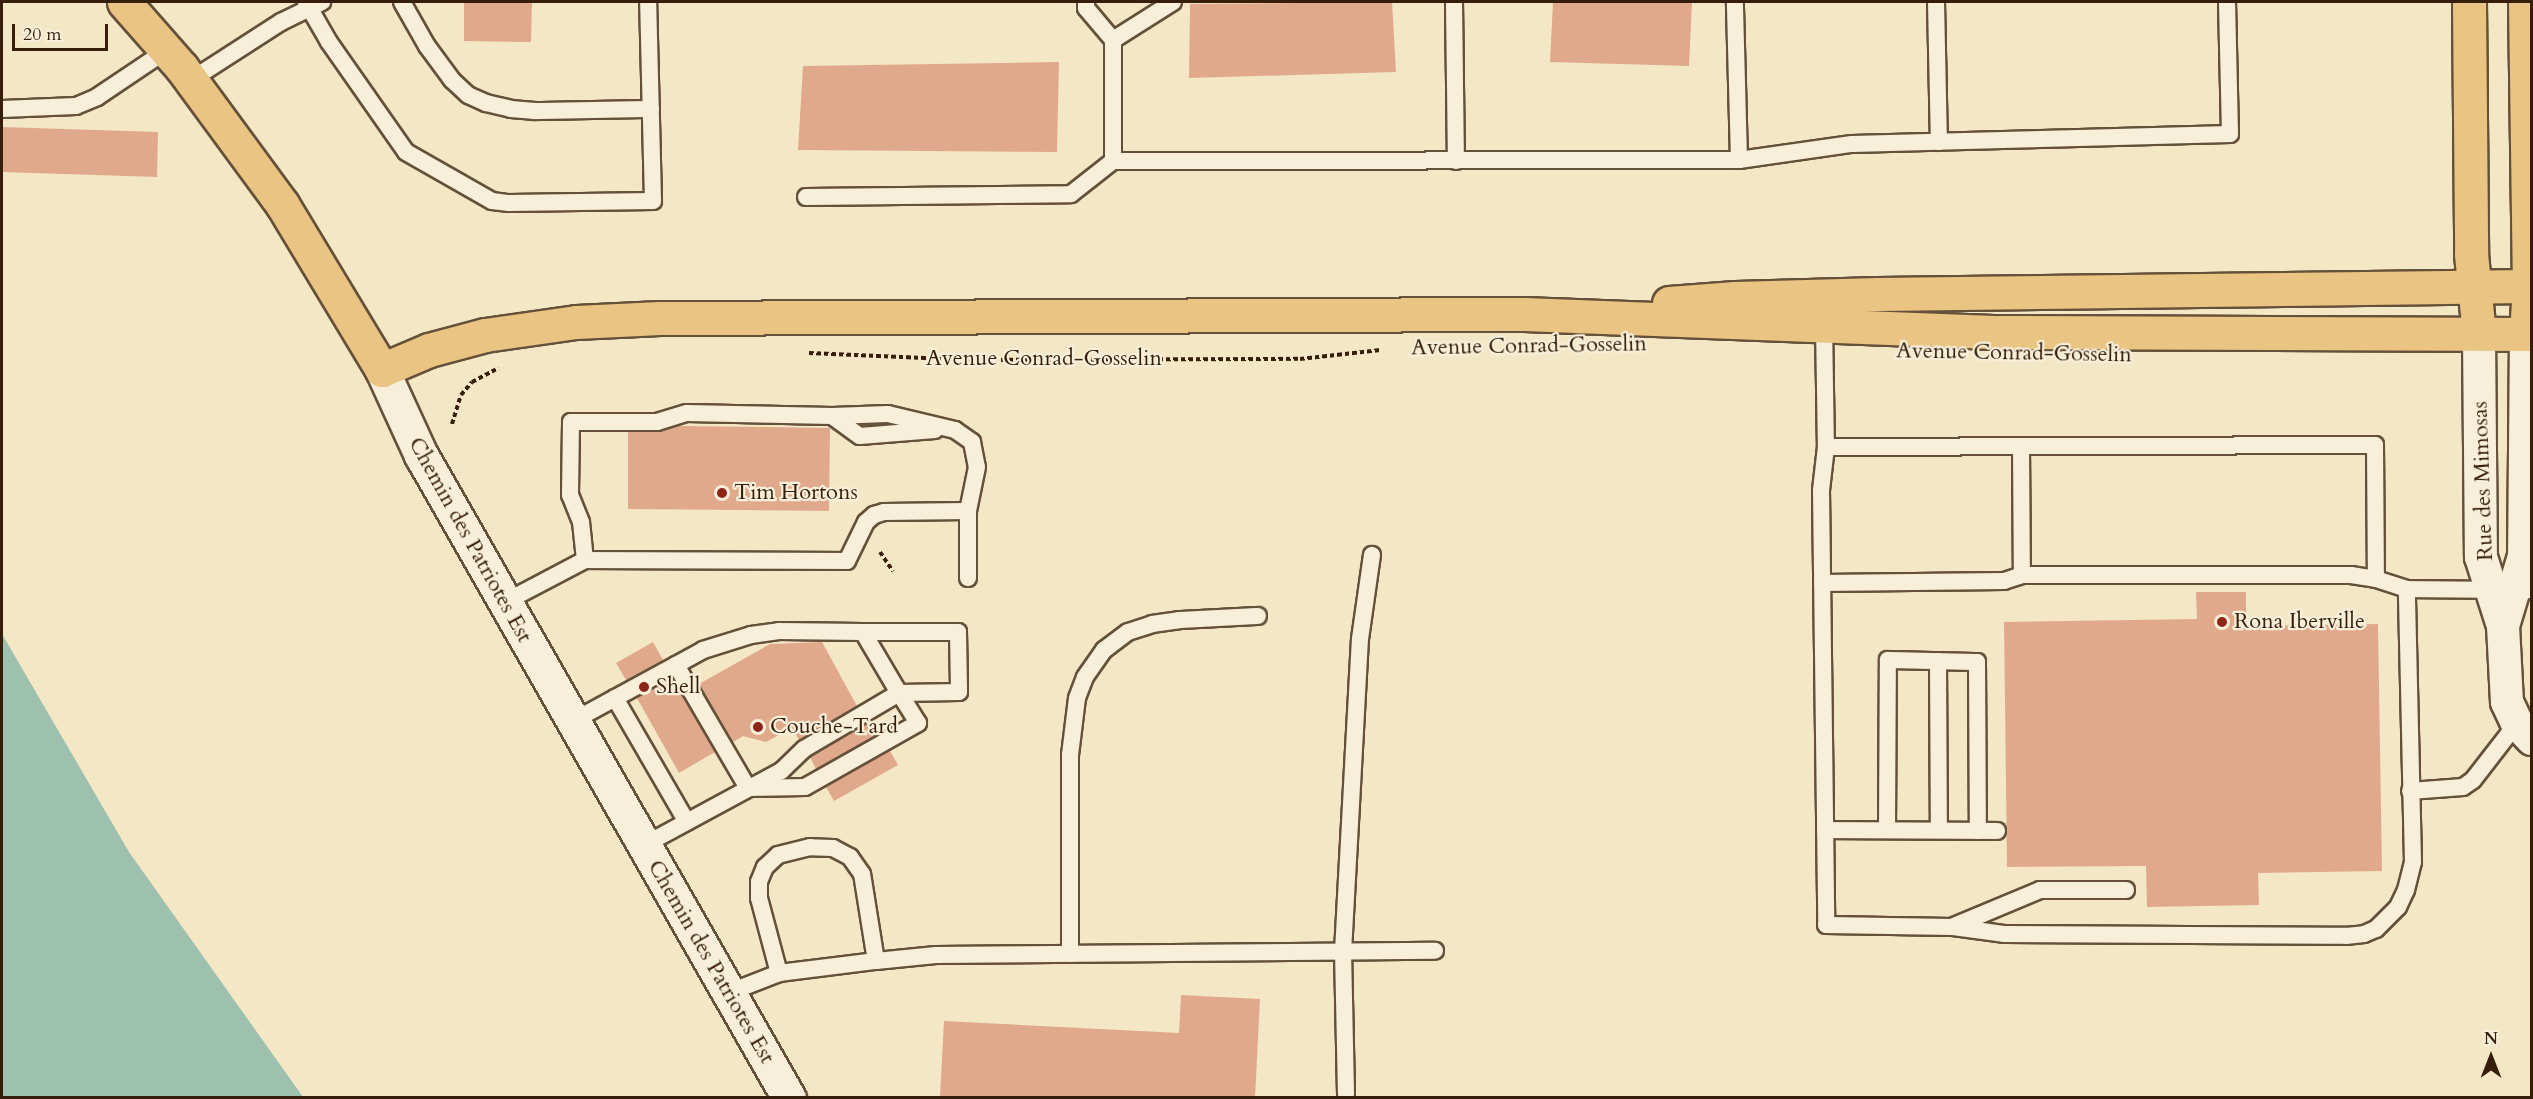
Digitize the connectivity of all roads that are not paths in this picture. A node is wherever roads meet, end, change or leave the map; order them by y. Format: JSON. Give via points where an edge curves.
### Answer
{"nodes":[{"id":1,"x":124,"y":2,"type":"edge"},
{"id":2,"x":402,"y":2,"type":"edge"},
{"id":3,"x":648,"y":2,"type":"edge"},
{"id":4,"x":1086,"y":2,"type":"edge"},
{"id":5,"x":1173,"y":2,"type":"edge"},
{"id":6,"x":1454,"y":2,"type":"edge"},
{"id":7,"x":1735,"y":2,"type":"edge"},
{"id":8,"x":1936,"y":2,"type":"edge"},
{"id":9,"x":2228,"y":2,"type":"edge"},
{"id":10,"x":2469,"y":2,"type":"edge"},
{"id":11,"x":2525,"y":2,"type":"edge"},
{"id":12,"x":312,"y":3,"type":"edge"},
{"id":13,"x":1113,"y":40,"type":"junction"},
{"id":14,"x":167,"y":50,"type":"junction"},
{"id":15,"x":191,"y":80,"type":"junction"},
{"id":16,"x":651,"y":109,"type":"junction"},
{"id":17,"x":2,"y":110,"type":"edge"},
{"id":18,"x":1939,"y":141,"type":"junction"},
{"id":19,"x":1739,"y":160,"type":"junction"},
{"id":20,"x":1113,"y":161,"type":"junction"},
{"id":21,"x":1456,"y":161,"type":"junction"},
{"id":22,"x":806,"y":197,"type":"dead end"},
{"id":23,"x":2530,"y":286,"type":"edge"},
{"id":24,"x":2473,"y":287,"type":"junction"},
{"id":25,"x":1524,"y":314,"type":"junction"},
{"id":26,"x":1824,"y":324,"type":"junction"},
{"id":27,"x":2479,"y":334,"type":"junction"},
{"id":28,"x":2529,"y":334,"type":"edge"},
{"id":29,"x":382,"y":370,"type":"junction"},
{"id":30,"x":832,"y":416,"type":"junction"},
{"id":31,"x":945,"y":429,"type":"junction"},
{"id":32,"x":2021,"y":446,"type":"junction"},
{"id":33,"x":1826,"y":447,"type":"junction"},
{"id":34,"x":968,"y":511,"type":"junction"},
{"id":35,"x":1372,"y":555,"type":"dead end"},
{"id":36,"x":585,"y":560,"type":"junction"},
{"id":37,"x":2022,"y":575,"type":"junction"},
{"id":38,"x":968,"y":578,"type":"dead end"},
{"id":39,"x":2376,"y":579,"type":"junction"},
{"id":40,"x":1822,"y":583,"type":"junction"},
{"id":41,"x":2407,"y":588,"type":"junction"},
{"id":42,"x":2512,"y":590,"type":"edge"},
{"id":43,"x":505,"y":602,"type":"junction"},
{"id":44,"x":1258,"y":616,"type":"dead end"},
{"id":45,"x":863,"y":632,"type":"junction"},
{"id":46,"x":1938,"y":662,"type":"junction"},
{"id":47,"x":676,"y":665,"type":"junction"},
{"id":48,"x":899,"y":693,"type":"junction"},
{"id":49,"x":615,"y":698,"type":"junction"},
{"id":50,"x":573,"y":721,"type":"junction"},
{"id":51,"x":2524,"y":731,"type":"edge"},
{"id":52,"x":748,"y":788,"type":"junction"},
{"id":53,"x":2410,"y":792,"type":"junction"},
{"id":54,"x":687,"y":822,"type":"junction"},
{"id":55,"x":1825,"y":830,"type":"junction"},
{"id":56,"x":1887,"y":830,"type":"junction"},
{"id":57,"x":1939,"y":830,"type":"junction"},
{"id":58,"x":1978,"y":831,"type":"junction"},
{"id":59,"x":1997,"y":831,"type":"dead end"},
{"id":60,"x":644,"y":845,"type":"junction"},
{"id":61,"x":2126,"y":890,"type":"dead end"},
{"id":62,"x":1953,"y":927,"type":"junction"},
{"id":63,"x":1436,"y":951,"type":"dead end"},
{"id":64,"x":1343,"y":952,"type":"junction"},
{"id":65,"x":1071,"y":954,"type":"junction"},
{"id":66,"x":876,"y":961,"type":"junction"},
{"id":67,"x":779,"y":973,"type":"junction"},
{"id":68,"x":729,"y":993,"type":"junction"},
{"id":69,"x":1346,"y":1094,"type":"dead end"},
{"id":70,"x":789,"y":1098,"type":"edge"}],
"edges":[{"from":1,"to":14,"type":"main road","name":"Chemin des Patriotes Est"},
{"from":2,"to":16,"type":"lane","via":[[452,80],[468,95],[486,103],[535,111]]},
{"from":3,"to":16,"type":"lane"},
{"from":4,"to":13,"type":"lane","via":[[1086,8]]},
{"from":5,"to":13,"type":"lane"},
{"from":6,"to":21,"type":"lane"},
{"from":7,"to":19,"type":"lane"},
{"from":8,"to":18,"type":"lane"},
{"from":9,"to":18,"type":"lane","via":[[2230,134]]},
{"from":10,"to":24,"type":"main road"},
{"from":11,"to":23,"type":"main road"},
{"from":12,"to":15,"type":"lane"},
{"from":12,"to":16,"type":"lane","via":[[329,42],[406,152],[492,201],[653,201]]},
{"from":13,"to":20,"type":"lane"},
{"from":14,"to":15,"type":"main road","name":"Chemin des Patriotes Est"},
{"from":14,"to":17,"type":"lane","via":[[97,97],[76,106]]},
{"from":15,"to":29,"type":"main road","name":"Chemin des Patriotes Est","via":[[282,204]]},
{"from":18,"to":19,"type":"lane","via":[[1852,144]]},
{"from":19,"to":21,"type":"lane"},
{"from":20,"to":21,"type":"lane"},
{"from":20,"to":22,"type":"lane","via":[[1071,194]]},
{"from":23,"to":24,"type":"main road","name":"Avenue Conrad-Gosselin"},
{"from":23,"to":28,"type":"main road"},
{"from":24,"to":25,"type":"main road","name":"Avenue Conrad-Gosselin","via":[[1771,297]]},
{"from":24,"to":27,"type":"main road"},
{"from":25,"to":26,"type":"main road","name":"Avenue Conrad-Gosselin"},
{"from":25,"to":29,"type":"main road","name":"Avenue Conrad-Gosselin","via":[[615,320],[485,335],[429,350]]},
{"from":26,"to":27,"type":"main road","name":"Avenue Conrad-Gosselin","via":[[2000,332]]},
{"from":26,"to":33,"type":"lane"},
{"from":27,"to":28,"type":"main road","name":"Avenue Conrad-Gosselin"},
{"from":27,"to":42,"type":"street","name":"Rue des Mimosas","via":[[2481,557]]},
{"from":28,"to":42,"type":"street","name":"Rue des Mimosas","via":[[2524,556]]},
{"from":29,"to":43,"type":"street","name":"Chemin des Patriotes Est","via":[[421,455]]},
{"from":30,"to":31,"type":"lane","via":[[888,414]]},
{"from":30,"to":31,"type":"lane","via":[[860,436]]},
{"from":30,"to":36,"type":"lane","via":[[687,413],[657,422],[571,422],[570,495],[581,522]]},
{"from":31,"to":34,"type":"lane","via":[[964,434],[976,453]]},
{"from":32,"to":33,"type":"lane"},
{"from":32,"to":37,"type":"lane"},
{"from":32,"to":39,"type":"lane","via":[[2375,445]]},
{"from":33,"to":40,"type":"lane","via":[[1821,490]]},
{"from":34,"to":36,"type":"lane","via":[[874,515],[866,522],[846,561]]},
{"from":34,"to":38,"type":"lane"},
{"from":35,"to":64,"type":"lane","via":[[1359,639]]},
{"from":36,"to":43,"type":"lane"},
{"from":37,"to":39,"type":"lane","via":[[2351,575]]},
{"from":37,"to":40,"type":"lane","via":[[2004,580]]},
{"from":39,"to":41,"type":"lane"},
{"from":40,"to":55,"type":"lane"},
{"from":41,"to":42,"type":"lane"},
{"from":41,"to":53,"type":"lane"},
{"from":42,"to":51,"type":"street","name":"Rue des Mimosas","via":[[2503,626],[2507,702]]},
{"from":43,"to":50,"type":"street","name":"Chemin des Patriotes Est"},
{"from":44,"to":65,"type":"lane","via":[[1179,620],[1128,632],[1104,650],[1085,677],[1077,698],[1071,755]]},
{"from":45,"to":47,"type":"lane","via":[[779,631],[751,635],[703,650]]},
{"from":45,"to":48,"type":"lane"},
{"from":45,"to":48,"type":"lane","via":[[958,632],[959,692]]},
{"from":46,"to":56,"type":"lane","via":[[1888,660]]},
{"from":46,"to":57,"type":"lane"},
{"from":46,"to":58,"type":"lane","via":[[1977,662]]},
{"from":47,"to":49,"type":"lane"},
{"from":47,"to":52,"type":"lane"},
{"from":48,"to":52,"type":"lane","via":[[804,749],[781,771]]},
{"from":48,"to":52,"type":"lane","via":[[918,723],[805,787]]},
{"from":49,"to":50,"type":"lane"},
{"from":49,"to":54,"type":"lane"},
{"from":50,"to":60,"type":"street","name":"Chemin des Patriotes Est"},
{"from":51,"to":53,"type":"lane","via":[[2463,787]]},
{"from":52,"to":54,"type":"lane"},
{"from":53,"to":62,"type":"lane","via":[[2413,862],[2406,890],[2390,917],[2364,934],[2004,934]]},
{"from":54,"to":60,"type":"lane"},
{"from":55,"to":56,"type":"lane"},
{"from":55,"to":62,"type":"lane","via":[[1826,925]]},
{"from":56,"to":57,"type":"lane"},
{"from":57,"to":58,"type":"lane"},
{"from":58,"to":59,"type":"lane"},
{"from":60,"to":68,"type":"street","name":"Chemin des Patriotes Est"},
{"from":61,"to":62,"type":"lane","via":[[2040,890]]},
{"from":63,"to":64,"type":"lane"},
{"from":64,"to":65,"type":"lane"},
{"from":64,"to":69,"type":"lane"},
{"from":65,"to":66,"type":"lane","via":[[936,955]]},
{"from":66,"to":67,"type":"lane"},
{"from":66,"to":67,"type":"lane","via":[[862,874],[849,857],[833,848],[810,847],[778,855],[765,867],[759,882],[759,898]]},
{"from":67,"to":68,"type":"lane"},
{"from":68,"to":70,"type":"street","name":"Chemin des Patriotes Est"}]}
